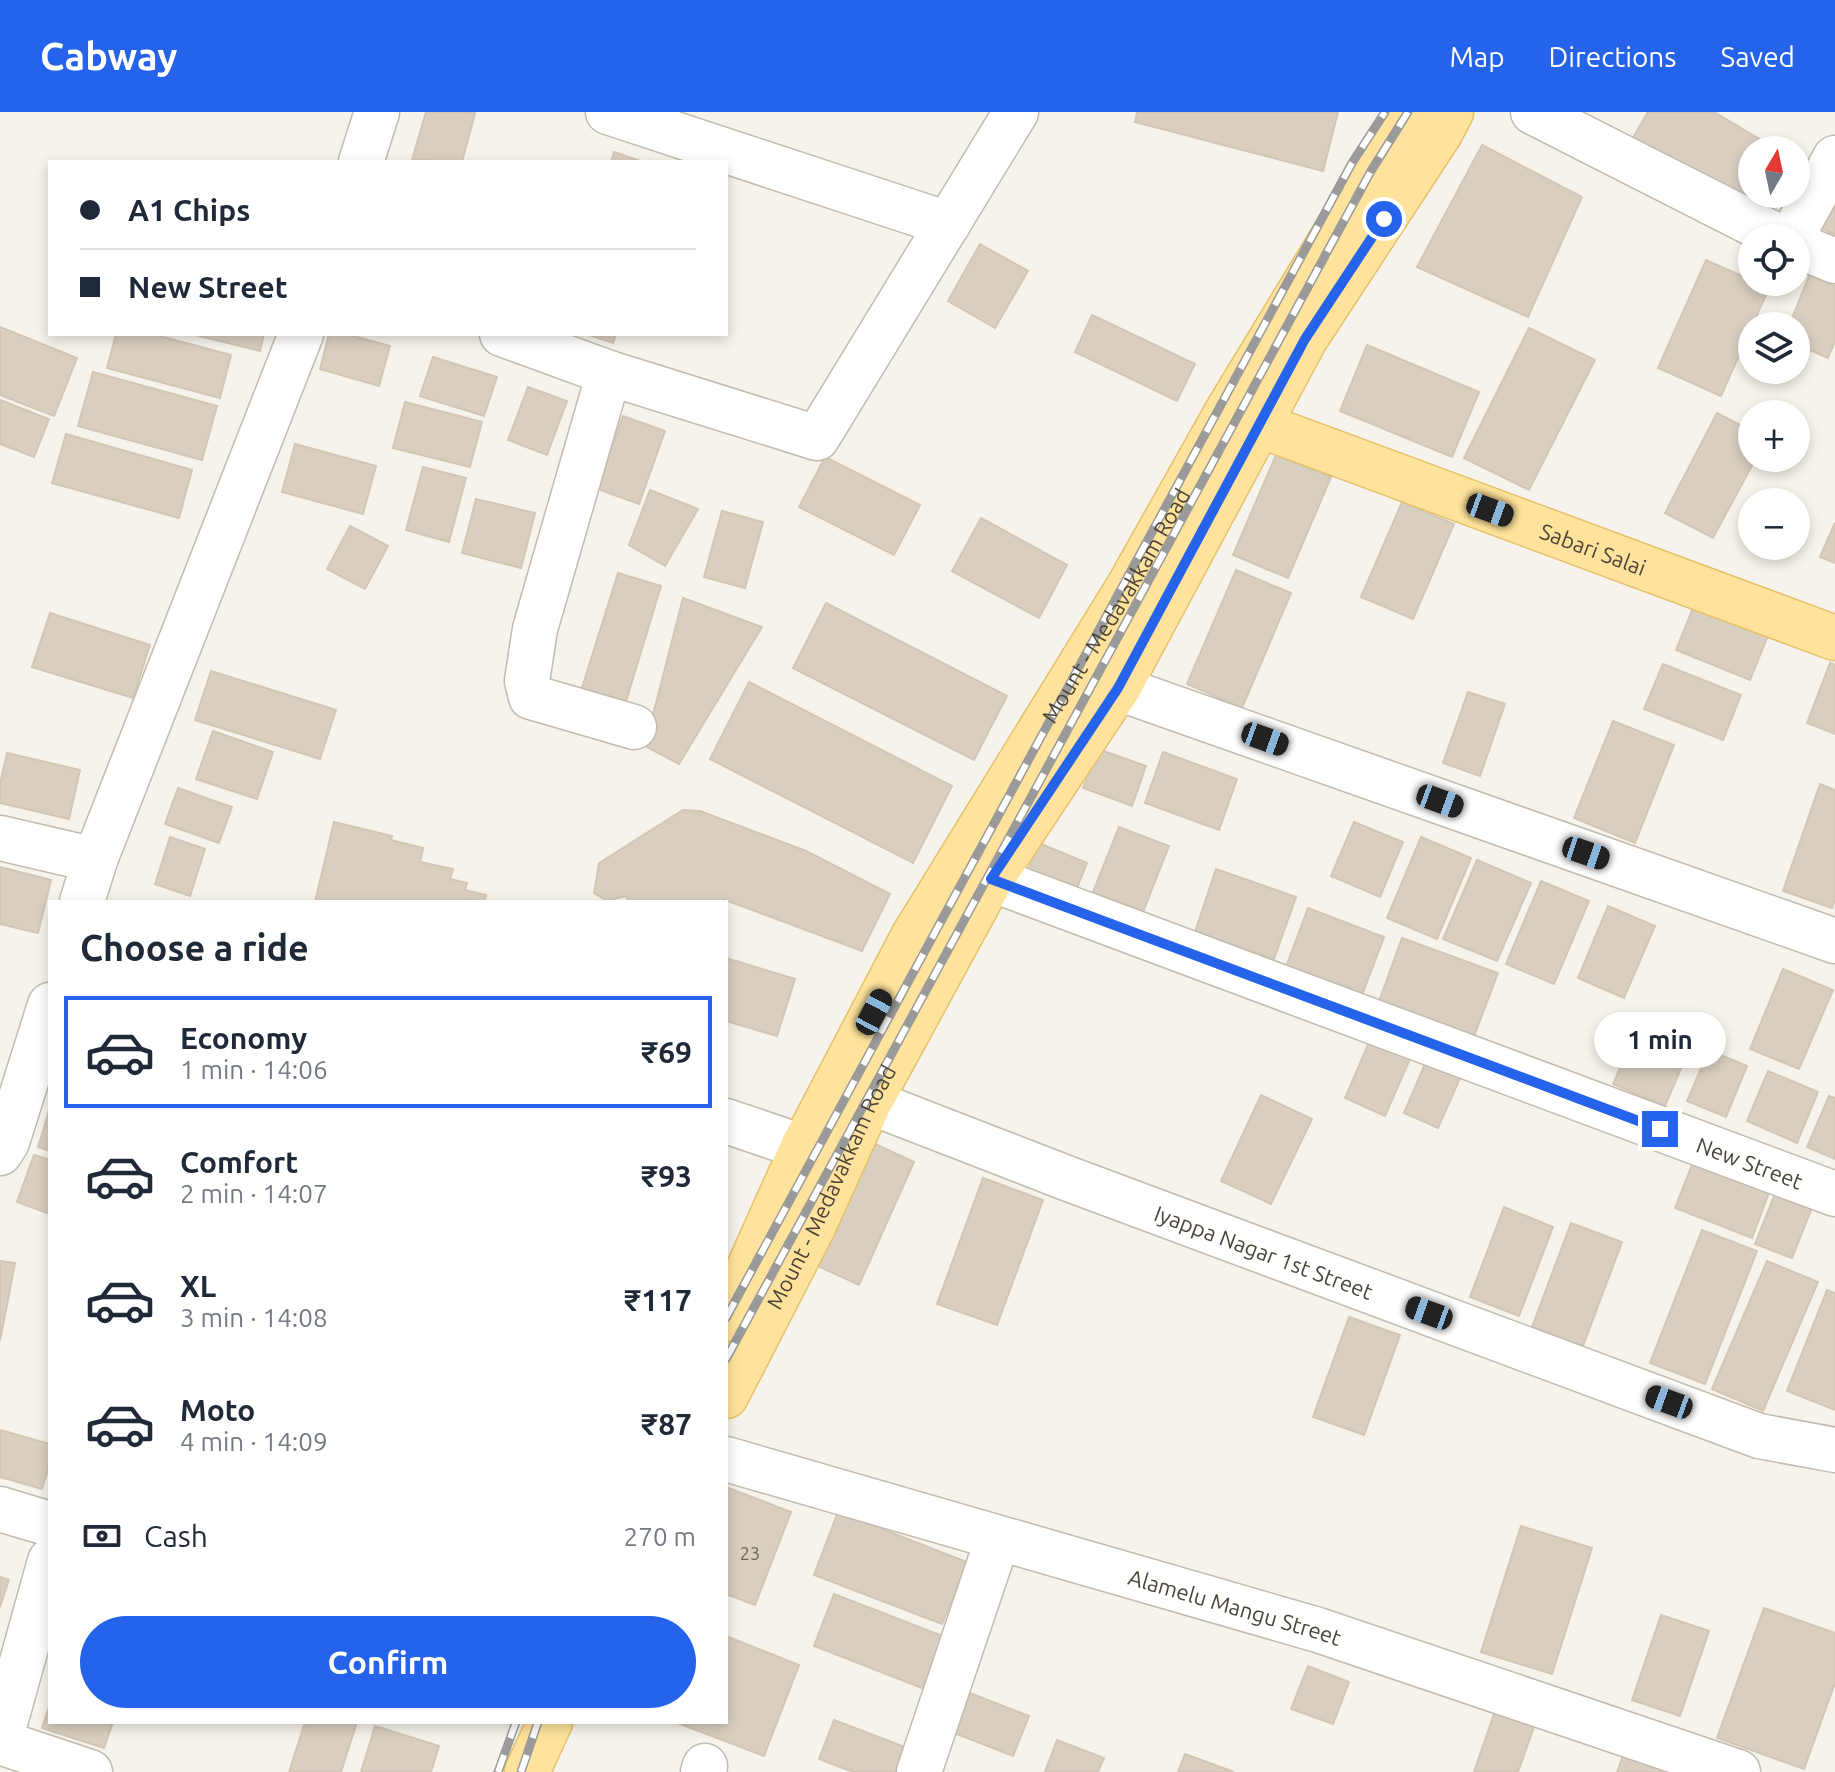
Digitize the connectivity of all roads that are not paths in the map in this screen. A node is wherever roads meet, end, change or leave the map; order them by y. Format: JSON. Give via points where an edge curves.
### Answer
{"nodes":[{"id":1,"x":608,"y":112,"type":"edge"},
{"id":2,"x":1016,"y":112,"type":"edge"},
{"id":3,"x":1409,"y":112,"type":"edge"},
{"id":4,"x":1451,"y":112,"type":"edge"},
{"id":5,"x":1533,"y":112,"type":"edge"},
{"id":6,"x":367,"y":114,"type":"edge"},
{"id":7,"x":1835,"y":158,"type":"edge"},
{"id":8,"x":361,"y":160,"type":"edge"},
{"id":9,"x":948,"y":224,"type":"junction"},
{"id":10,"x":1753,"y":224,"type":"edge"},
{"id":11,"x":1799,"y":224,"type":"edge"},
{"id":12,"x":1810,"y":251,"type":"edge"},
{"id":13,"x":1835,"y":261,"type":"edge"},
{"id":14,"x":300,"y":336,"type":"edge"},
{"id":15,"x":507,"y":336,"type":"edge"},
{"id":16,"x":609,"y":373,"type":"junction"},
{"id":17,"x":1244,"y":418,"type":"junction"},
{"id":18,"x":1835,"y":638,"type":"edge"},
{"id":19,"x":1118,"y":688,"type":"junction"},
{"id":20,"x":634,"y":727,"type":"dead end"},
{"id":21,"x":0,"y":838,"type":"edge"},
{"id":22,"x":95,"y":860,"type":"junction"},
{"id":23,"x":991,"y":879,"type":"junction"},
{"id":24,"x":83,"y":900,"type":"edge"},
{"id":25,"x":1835,"y":941,"type":"edge"},
{"id":26,"x":48,"y":1009,"type":"edge"},
{"id":27,"x":12,"y":1084,"type":"edge"},
{"id":28,"x":852,"y":1096,"type":"junction"},
{"id":29,"x":728,"y":1122,"type":"edge"},
{"id":30,"x":803,"y":1147,"type":"junction"},
{"id":31,"x":0,"y":1153,"type":"edge"},
{"id":32,"x":1835,"y":1194,"type":"edge"},
{"id":33,"x":728,"y":1315,"type":"edge"},
{"id":34,"x":728,"y":1392,"type":"edge"},
{"id":35,"x":1835,"y":1450,"type":"edge"},
{"id":36,"x":728,"y":1460,"type":"edge"},
{"id":37,"x":0,"y":1509,"type":"edge"},
{"id":38,"x":48,"y":1523,"type":"edge"},
{"id":39,"x":998,"y":1538,"type":"junction"},
{"id":40,"x":48,"y":1568,"type":"edge"},
{"id":41,"x":549,"y":1724,"type":"edge"},
{"id":42,"x":574,"y":1724,"type":"edge"},
{"id":43,"x":0,"y":1742,"type":"edge"},
{"id":44,"x":90,"y":1772,"type":"edge"},
{"id":45,"x":527,"y":1772,"type":"edge"},
{"id":46,"x":554,"y":1772,"type":"edge"},
{"id":47,"x":919,"y":1772,"type":"edge"},
{"id":48,"x":1738,"y":1772,"type":"edge"}],
"edges":[{"from":1,"to":9,"type":"street"},
{"from":2,"to":9,"type":"street"},
{"from":3,"to":17,"type":"main road","name":"Mount - Medavakkam Road"},
{"from":4,"to":17,"type":"main road","name":"Mount - Medavakkam Road","via":[[1305,339]]},
{"from":5,"to":10,"type":"street"},
{"from":6,"to":8,"type":"street"},
{"from":7,"to":11,"type":"street"},
{"from":9,"to":16,"type":"street","via":[[817,438]]},
{"from":12,"to":13,"type":"street"},
{"from":14,"to":22,"type":"street"},
{"from":15,"to":16,"type":"street"},
{"from":16,"to":20,"type":"street","via":[[535,629],[527,681],[531,697]]},
{"from":17,"to":18,"type":"main road","name":"Sabari Salai"},
{"from":17,"to":19,"type":"main road","name":"Mount - Medavakkam Road"},
{"from":17,"to":28,"type":"main road","name":"Mount - Medavakkam Road","via":[[1129,586],[914,935]]},
{"from":19,"to":23,"type":"main road","name":"Mount - Medavakkam Road"},
{"from":19,"to":25,"type":"street"},
{"from":21,"to":22,"type":"street"},
{"from":22,"to":24,"type":"street"},
{"from":23,"to":28,"type":"main road","name":"Mount - Medavakkam Road"},
{"from":23,"to":32,"type":"street","name":"New Street"},
{"from":26,"to":27,"type":"street"},
{"from":27,"to":31,"type":"street","via":[[7,1142]]},
{"from":28,"to":30,"type":"main road","name":"Mount - Medavakkam Road"},
{"from":28,"to":34,"type":"main road","name":"Mount - Medavakkam Road","via":[[813,1227]]},
{"from":28,"to":35,"type":"street","name":"Iyappa Nagar 1st Street","via":[[1759,1436]]},
{"from":29,"to":30,"type":"street"},
{"from":30,"to":33,"type":"main road","name":"Mount - Medavakkam Road"},
{"from":36,"to":39,"type":"street","name":"Alamelu Mangu Street"},
{"from":37,"to":38,"type":"street"},
{"from":39,"to":47,"type":"street"},
{"from":39,"to":48,"type":"street","name":"Alamelu Mangu Street","via":[[1318,1630]]},
{"from":40,"to":43,"type":"street"},
{"from":41,"to":45,"type":"main road"},
{"from":42,"to":46,"type":"main road"},
{"from":43,"to":44,"type":"street"}]}
